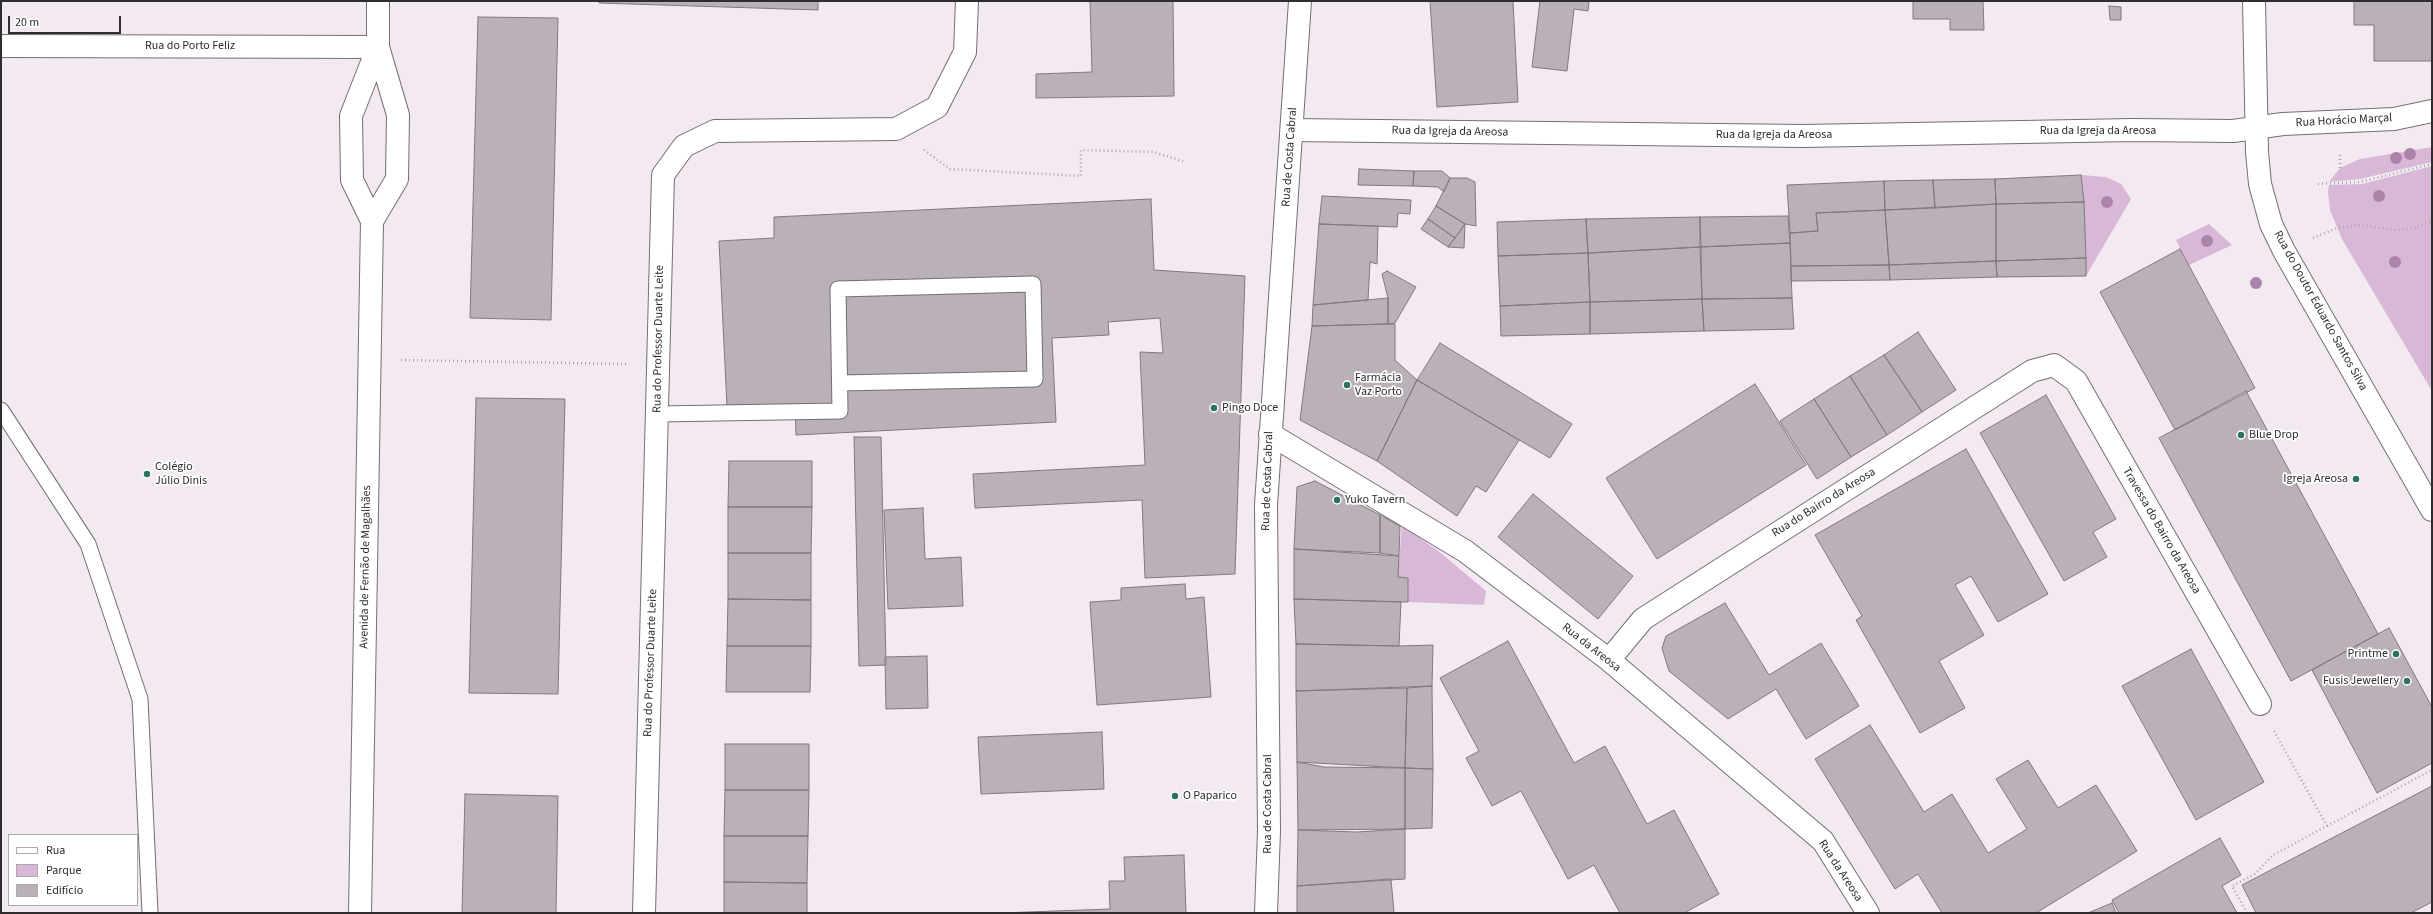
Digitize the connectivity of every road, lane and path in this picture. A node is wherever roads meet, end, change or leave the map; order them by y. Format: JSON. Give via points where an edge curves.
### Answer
{"nodes":[{"id":1,"x":378,"y":1,"type":"edge"},
{"id":2,"x":967,"y":1,"type":"edge"},
{"id":3,"x":1300,"y":1,"type":"edge"},
{"id":4,"x":2254,"y":1,"type":"edge"},
{"id":5,"x":1,"y":46,"type":"edge"},
{"id":6,"x":378,"y":47,"type":"junction"},
{"id":7,"x":2432,"y":111,"type":"edge"},
{"id":8,"x":2255,"y":128,"type":"junction"},
{"id":9,"x":896,"y":129,"type":"junction"},
{"id":10,"x":1292,"y":130,"type":"junction"},
{"id":11,"x":1185,"y":162,"type":"dead end"},
{"id":12,"x":2432,"y":164,"type":"edge"},
{"id":13,"x":2318,"y":184,"type":"dead end"},
{"id":14,"x":372,"y":221,"type":"junction"},
{"id":15,"x":2432,"y":221,"type":"edge"},
{"id":16,"x":2337,"y":228,"type":"dead end"},
{"id":17,"x":370,"y":360,"type":"junction"},
{"id":18,"x":659,"y":365,"type":"junction"},
{"id":19,"x":2054,"y":365,"type":"joint"},
{"id":20,"x":840,"y":383,"type":"junction"},
{"id":21,"x":1,"y":410,"type":"edge"},
{"id":22,"x":658,"y":414,"type":"junction"},
{"id":23,"x":1270,"y":434,"type":"junction"},
{"id":24,"x":2432,"y":510,"type":"edge"},
{"id":25,"x":1609,"y":660,"type":"junction"},
{"id":26,"x":2260,"y":704,"type":"joint"},
{"id":27,"x":2432,"y":770,"type":"edge"},
{"id":28,"x":2327,"y":826,"type":"junction"},
{"id":29,"x":150,"y":913,"type":"edge"},
{"id":30,"x":360,"y":913,"type":"edge"},
{"id":31,"x":644,"y":913,"type":"edge"},
{"id":32,"x":1266,"y":913,"type":"edge"},
{"id":33,"x":1868,"y":913,"type":"edge"},
{"id":34,"x":2247,"y":913,"type":"edge"}],
"edges":[{"from":1,"to":6,"type":"street","name":"Avenida de Fernão de Magalhães"},
{"from":2,"to":9,"type":"street","name":"Rua do Professor Duarte Leite","via":[[965,52],[937,107]]},
{"from":3,"to":10,"type":"street","name":"Rua de Costa Cabral"},
{"from":4,"to":8,"type":"street","name":"Rua do Doutor Eduardo Santos Silva"},
{"from":5,"to":6,"type":"street","name":"Rua do Porto Feliz"},
{"from":6,"to":14,"type":"street","name":"Avenida de Fernão de Magalhães","via":[[351,116],[352,180]]},
{"from":6,"to":14,"type":"street","name":"Avenida de Fernão de Magalhães","via":[[398,115],[397,179]]},
{"from":7,"to":8,"type":"street","name":"Rua Horácio Marçal","via":[[2394,119],[2283,124]]},
{"from":8,"to":10,"type":"street","name":"Rua da Igreja da Areosa","via":[[2233,131],[2132,130],[1803,136]]},
{"from":8,"to":24,"type":"street","name":"Rua do Doutor Eduardo Santos Silva","via":[[2260,184],[2271,224]]},
{"from":9,"to":11,"type":"path","via":[[950,169],[1081,176],[1081,150],[1154,152]]},
{"from":9,"to":18,"type":"street","name":"Rua do Professor Duarte Leite","via":[[715,131],[684,146],[663,175]]},
{"from":10,"to":23,"type":"street","name":"Rua de Costa Cabral"},
{"from":12,"to":13,"type":"path","via":[[2360,182]]},
{"from":14,"to":17,"type":"street","name":"Avenida de Fernão de Magalhães"},
{"from":15,"to":16,"type":"path","via":[[2415,228],[2396,230],[2361,225]]},
{"from":17,"to":18,"type":"path"},
{"from":17,"to":30,"type":"street","name":"Avenida de Fernão de Magalhães"},
{"from":18,"to":22,"type":"street","name":"Rua do Professor Duarte Leite"},
{"from":19,"to":25,"type":"street","name":"Rua do Bairro da Areosa","via":[[2032,371],[1642,619]]},
{"from":19,"to":26,"type":"street","name":"Travessa do Bairro da Areosa","via":[[2076,381]]},
{"from":20,"to":20,"type":"lane","via":[[838,289],[1033,284],[1035,379]]},
{"from":20,"to":22,"type":"lane","via":[[840,411]]},
{"from":21,"to":29,"type":"lane","via":[[88,544],[140,699]]},
{"from":22,"to":31,"type":"street","name":"Rua do Professor Duarte Leite"},
{"from":23,"to":25,"type":"street","name":"Rua da Areosa","via":[[1465,551]]},
{"from":23,"to":32,"type":"street","name":"Rua de Costa Cabral","via":[[1266,505],[1270,831]]},
{"from":25,"to":33,"type":"street","name":"Rua da Areosa","via":[[1823,841]]},
{"from":26,"to":28,"type":"path"},
{"from":27,"to":28,"type":"path"},
{"from":28,"to":34,"type":"path","via":[[2273,855],[2254,874],[2232,886]]}]}
